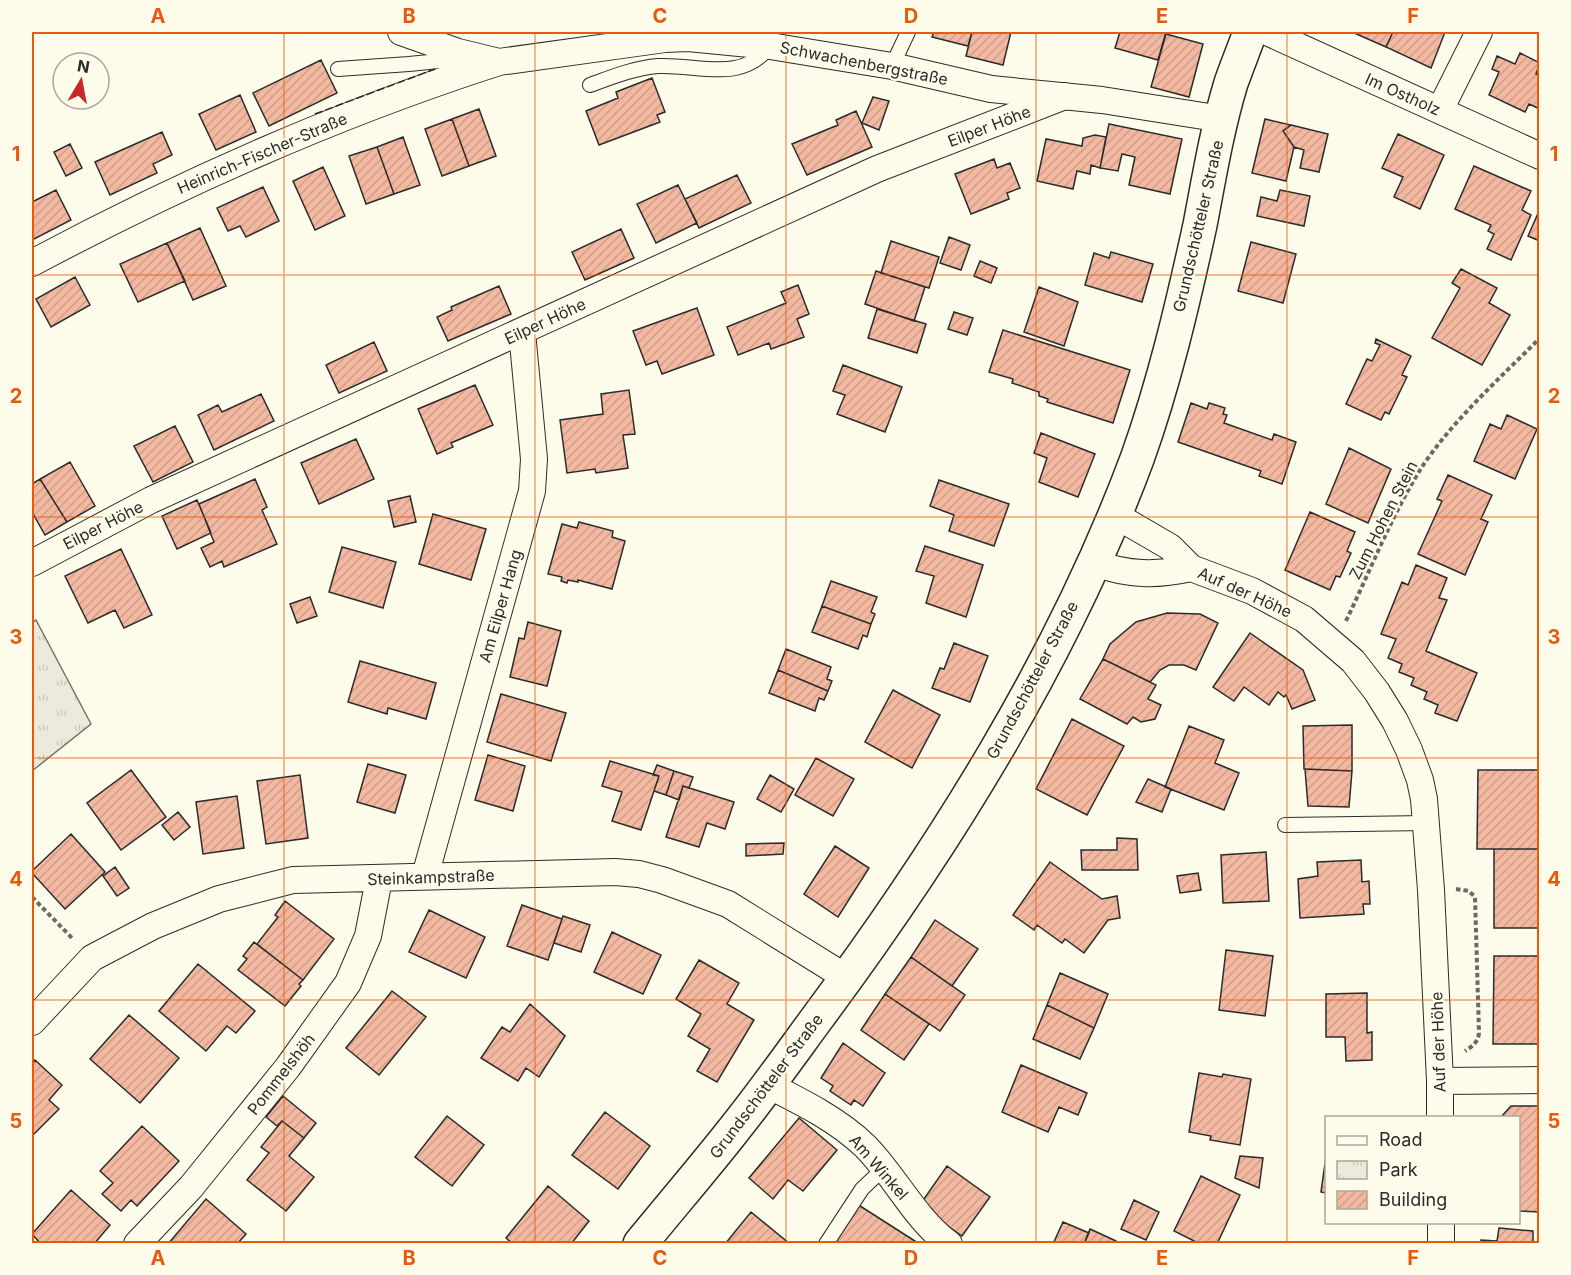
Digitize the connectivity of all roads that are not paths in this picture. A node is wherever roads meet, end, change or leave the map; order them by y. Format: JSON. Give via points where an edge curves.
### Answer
{"nodes":[{"id":1,"x":402,"y":32,"type":"edge"},
{"id":2,"x":908,"y":32,"type":"edge"},
{"id":3,"x":1250,"y":32,"type":"edge"},
{"id":4,"x":1267,"y":32,"type":"edge"},
{"id":5,"x":1479,"y":32,"type":"edge"},
{"id":6,"x":770,"y":46,"type":"junction"},
{"id":7,"x":489,"y":59,"type":"junction"},
{"id":8,"x":892,"y":66,"type":"junction"},
{"id":9,"x":338,"y":69,"type":"dead end"},
{"id":10,"x":590,"y":85,"type":"dead end"},
{"id":11,"x":1065,"y":96,"type":"junction"},
{"id":12,"x":1440,"y":110,"type":"junction"},
{"id":13,"x":1222,"y":119,"type":"junction"},
{"id":14,"x":1539,"y":156,"type":"edge"},
{"id":15,"x":32,"y":263,"type":"edge"},
{"id":16,"x":522,"y":332,"type":"junction"},
{"id":17,"x":1115,"y":515,"type":"junction"},
{"id":18,"x":32,"y":563,"type":"edge"},
{"id":19,"x":1093,"y":563,"type":"junction"},
{"id":20,"x":1191,"y":568,"type":"junction"},
{"id":21,"x":1427,"y":823,"type":"junction"},
{"id":22,"x":1285,"y":825,"type":"dead end"},
{"id":23,"x":425,"y":876,"type":"junction"},
{"id":24,"x":379,"y":879,"type":"junction"},
{"id":25,"x":847,"y":978,"type":"junction"},
{"id":26,"x":32,"y":1022,"type":"edge"},
{"id":27,"x":1440,"y":1071,"type":"junction"},
{"id":28,"x":1539,"y":1080,"type":"edge"},
{"id":29,"x":768,"y":1085,"type":"junction"},
{"id":30,"x":1440,"y":1116,"type":"edge"},
{"id":31,"x":884,"y":1169,"type":"junction"},
{"id":32,"x":1441,"y":1224,"type":"edge"},
{"id":33,"x":137,"y":1244,"type":"edge"},
{"id":34,"x":640,"y":1244,"type":"edge"},
{"id":35,"x":826,"y":1244,"type":"edge"},
{"id":36,"x":949,"y":1244,"type":"edge"},
{"id":37,"x":1441,"y":1244,"type":"edge"}],
"edges":[{"from":1,"to":7,"type":"street","name":"Schwachenbergstraße"},
{"from":2,"to":8,"type":"lane"},
{"from":3,"to":13,"type":"main road","name":"Grundschötteler Straße"},
{"from":4,"to":12,"type":"street","name":"Im Ostholz"},
{"from":5,"to":12,"type":"street"},
{"from":6,"to":7,"type":"street","name":"Schwachenbergstraße","via":[[665,39]]},
{"from":6,"to":8,"type":"street","name":"Schwachenbergstraße"},
{"from":6,"to":10,"type":"lane","via":[[761,57],[740,68],[657,66]]},
{"from":7,"to":9,"type":"lane"},
{"from":7,"to":15,"type":"street","name":"Heinrich-Fischer-Straße","via":[[237,161],[145,203]]},
{"from":8,"to":11,"type":"street","name":"Schwachenbergstraße","via":[[991,89]]},
{"from":11,"to":13,"type":"street","name":"Schwachenbergstraße"},
{"from":11,"to":16,"type":"street","name":"Eilper Höhe","via":[[877,169]]},
{"from":12,"to":14,"type":"street","name":"Im Ostholz"},
{"from":13,"to":17,"type":"main road","name":"Grundschötteler Straße","via":[[1159,388]]},
{"from":16,"to":18,"type":"street","name":"Eilper Höhe","via":[[152,500]]},
{"from":16,"to":23,"type":"street","name":"Am Eilper Hang","via":[[534,459],[532,491]]},
{"from":17,"to":19,"type":"main road","name":"Grundschötteler Straße"},
{"from":17,"to":20,"type":"street","name":"Auf der Höhe","via":[[1170,547]]},
{"from":19,"to":20,"type":"street","name":"Auf der Höhe","via":[[1140,574]]},
{"from":19,"to":25,"type":"main road","name":"Grundschötteler Straße","via":[[1062,629],[947,830]]},
{"from":20,"to":21,"type":"street","name":"Auf der Höhe","via":[[1252,591],[1304,618],[1353,661],[1395,721],[1409,750],[1420,780]]},
{"from":21,"to":22,"type":"lane"},
{"from":21,"to":27,"type":"street","name":"Auf der Höhe"},
{"from":23,"to":24,"type":"street","name":"Steinkampstraße"},
{"from":23,"to":25,"type":"street","name":"Steinkampstraße","via":[[639,874],[728,904]]},
{"from":24,"to":26,"type":"street","name":"Steinkampstraße","via":[[293,880],[219,899],[153,926],[92,958]]},
{"from":24,"to":33,"type":"street","name":"Pommelshöh","via":[[368,936],[348,983],[288,1067],[191,1187]]},
{"from":25,"to":29,"type":"main road","name":"Grundschötteler Straße"},
{"from":27,"to":28,"type":"street"},
{"from":27,"to":30,"type":"street","name":"Auf der Höhe"},
{"from":29,"to":31,"type":"street","name":"Am Winkel","via":[[846,1130]]},
{"from":29,"to":34,"type":"main road","name":"Grundschötteler Straße"},
{"from":31,"to":35,"type":"lane","via":[[862,1189]]},
{"from":31,"to":36,"type":"street","name":"Am Winkel","via":[[925,1222]]},
{"from":32,"to":37,"type":"street"}]}
